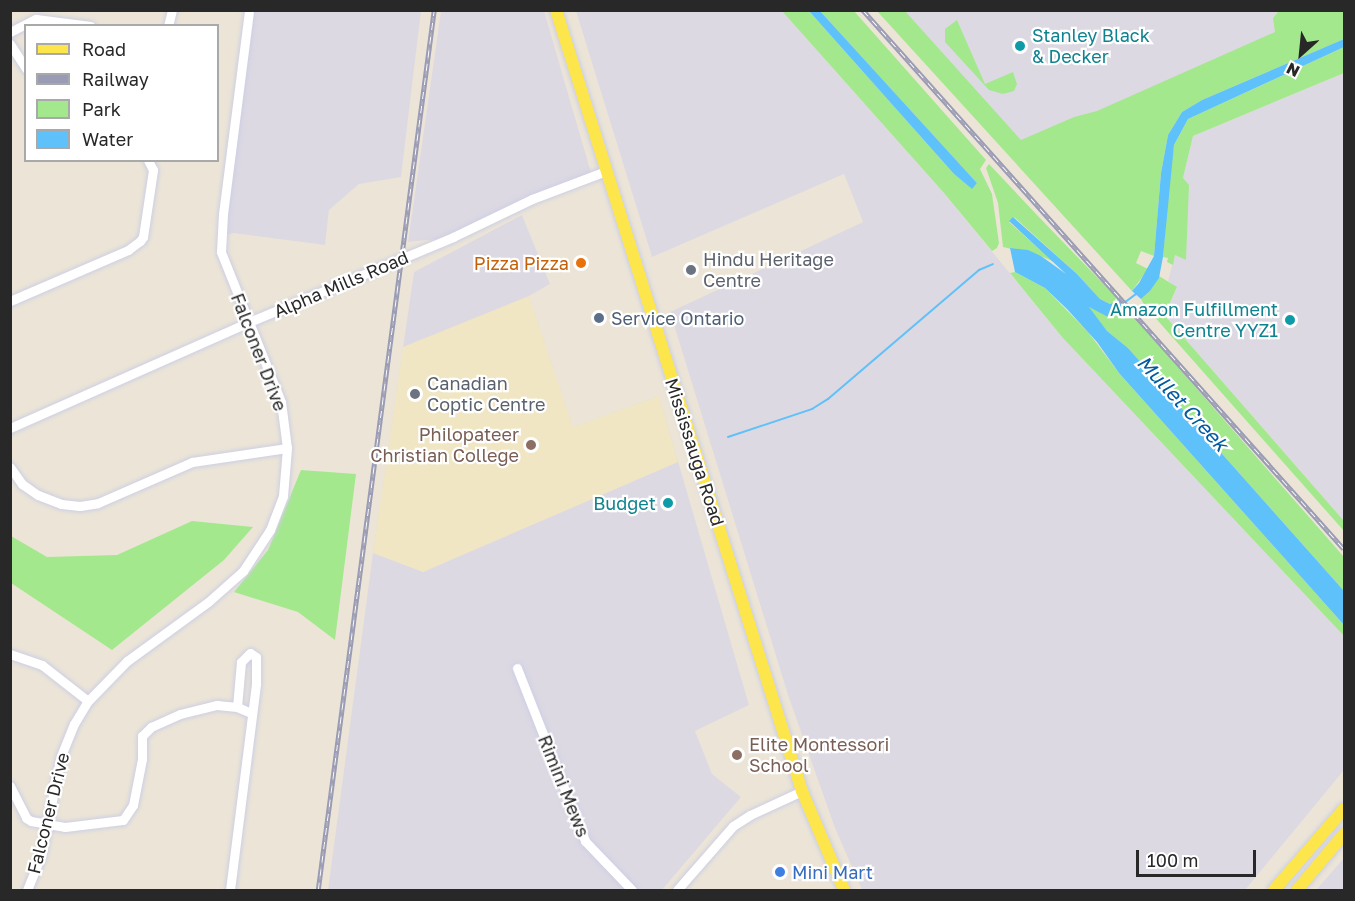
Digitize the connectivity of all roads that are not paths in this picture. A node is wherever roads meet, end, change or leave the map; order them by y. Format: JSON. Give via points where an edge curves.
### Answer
{"nodes":[{"id":1,"x":249,"y":10,"type":"edge"},
{"id":2,"x":556,"y":10,"type":"edge"},
{"id":3,"x":26,"y":24,"type":"edge"},
{"id":4,"x":75,"y":24,"type":"edge"},
{"id":5,"x":24,"y":25,"type":"edge"},
{"id":6,"x":10,"y":32,"type":"edge"},
{"id":7,"x":10,"y":44,"type":"edge"},
{"id":8,"x":24,"y":66,"type":"edge"},
{"id":9,"x":149,"y":162,"type":"edge"},
{"id":10,"x":606,"y":171,"type":"junction"},
{"id":11,"x":10,"y":301,"type":"edge"},
{"id":12,"x":249,"y":322,"type":"junction"},
{"id":13,"x":10,"y":428,"type":"edge"},
{"id":14,"x":287,"y":448,"type":"junction"},
{"id":15,"x":10,"y":467,"type":"edge"},
{"id":16,"x":10,"y":654,"type":"edge"},
{"id":17,"x":517,"y":668,"type":"dead end"},
{"id":18,"x":88,"y":701,"type":"junction"},
{"id":19,"x":237,"y":707,"type":"junction"},
{"id":20,"x":251,"y":713,"type":"junction"},
{"id":21,"x":10,"y":786,"type":"edge"},
{"id":22,"x":802,"y":791,"type":"junction"},
{"id":23,"x":1344,"y":809,"type":"edge"},
{"id":24,"x":46,"y":823,"type":"junction"},
{"id":25,"x":1344,"y":834,"type":"edge"},
{"id":26,"x":27,"y":891,"type":"edge"},
{"id":27,"x":230,"y":891,"type":"edge"},
{"id":28,"x":632,"y":891,"type":"edge"},
{"id":29,"x":676,"y":891,"type":"edge"},
{"id":30,"x":844,"y":891,"type":"edge"},
{"id":31,"x":1274,"y":891,"type":"edge"},
{"id":32,"x":1297,"y":891,"type":"edge"}],
"edges":[{"from":1,"to":12,"type":"street","name":"Falconer Drive","via":[[220,237],[224,263]]},
{"from":2,"to":10,"type":"main road","name":"Mississauga Road"},
{"from":3,"to":4,"type":"street","via":[[36,19]]},
{"from":5,"to":6,"type":"street"},
{"from":7,"to":8,"type":"street"},
{"from":9,"to":11,"type":"street","via":[[153,170],[140,241]]},
{"from":10,"to":12,"type":"street","name":"Alpha Mills Road","via":[[532,199],[453,237]]},
{"from":10,"to":22,"type":"main road","name":"Mississauga Road"},
{"from":12,"to":13,"type":"street","name":"Alpha Mills Road"},
{"from":12,"to":14,"type":"street","name":"Falconer Drive","via":[[281,402]]},
{"from":14,"to":15,"type":"street","via":[[192,462],[98,503],[80,506],[38,495]]},
{"from":14,"to":18,"type":"street","name":"Falconer Drive","via":[[287,470],[277,513],[259,550],[243,571],[208,602],[127,661]]},
{"from":16,"to":18,"type":"street","via":[[42,665]]},
{"from":17,"to":28,"type":"street","name":"Rimini Mews","via":[[585,842]]},
{"from":18,"to":24,"type":"street","name":"Falconer Drive","via":[[61,756]]},
{"from":19,"to":20,"type":"street"},
{"from":19,"to":20,"type":"street","via":[[241,662],[250,654],[256,657],[257,665]]},
{"from":19,"to":24,"type":"street","via":[[217,705],[199,709],[147,731],[142,736],[133,805],[123,820],[86,826]]},
{"from":20,"to":27,"type":"street"},
{"from":21,"to":24,"type":"street","via":[[26,818]]},
{"from":22,"to":29,"type":"street","via":[[734,826]]},
{"from":22,"to":30,"type":"main road","name":"Mississauga Road"},
{"from":23,"to":31,"type":"main road"},
{"from":24,"to":26,"type":"street","name":"Falconer Drive","via":[[41,855]]},
{"from":25,"to":32,"type":"main road"}]}
